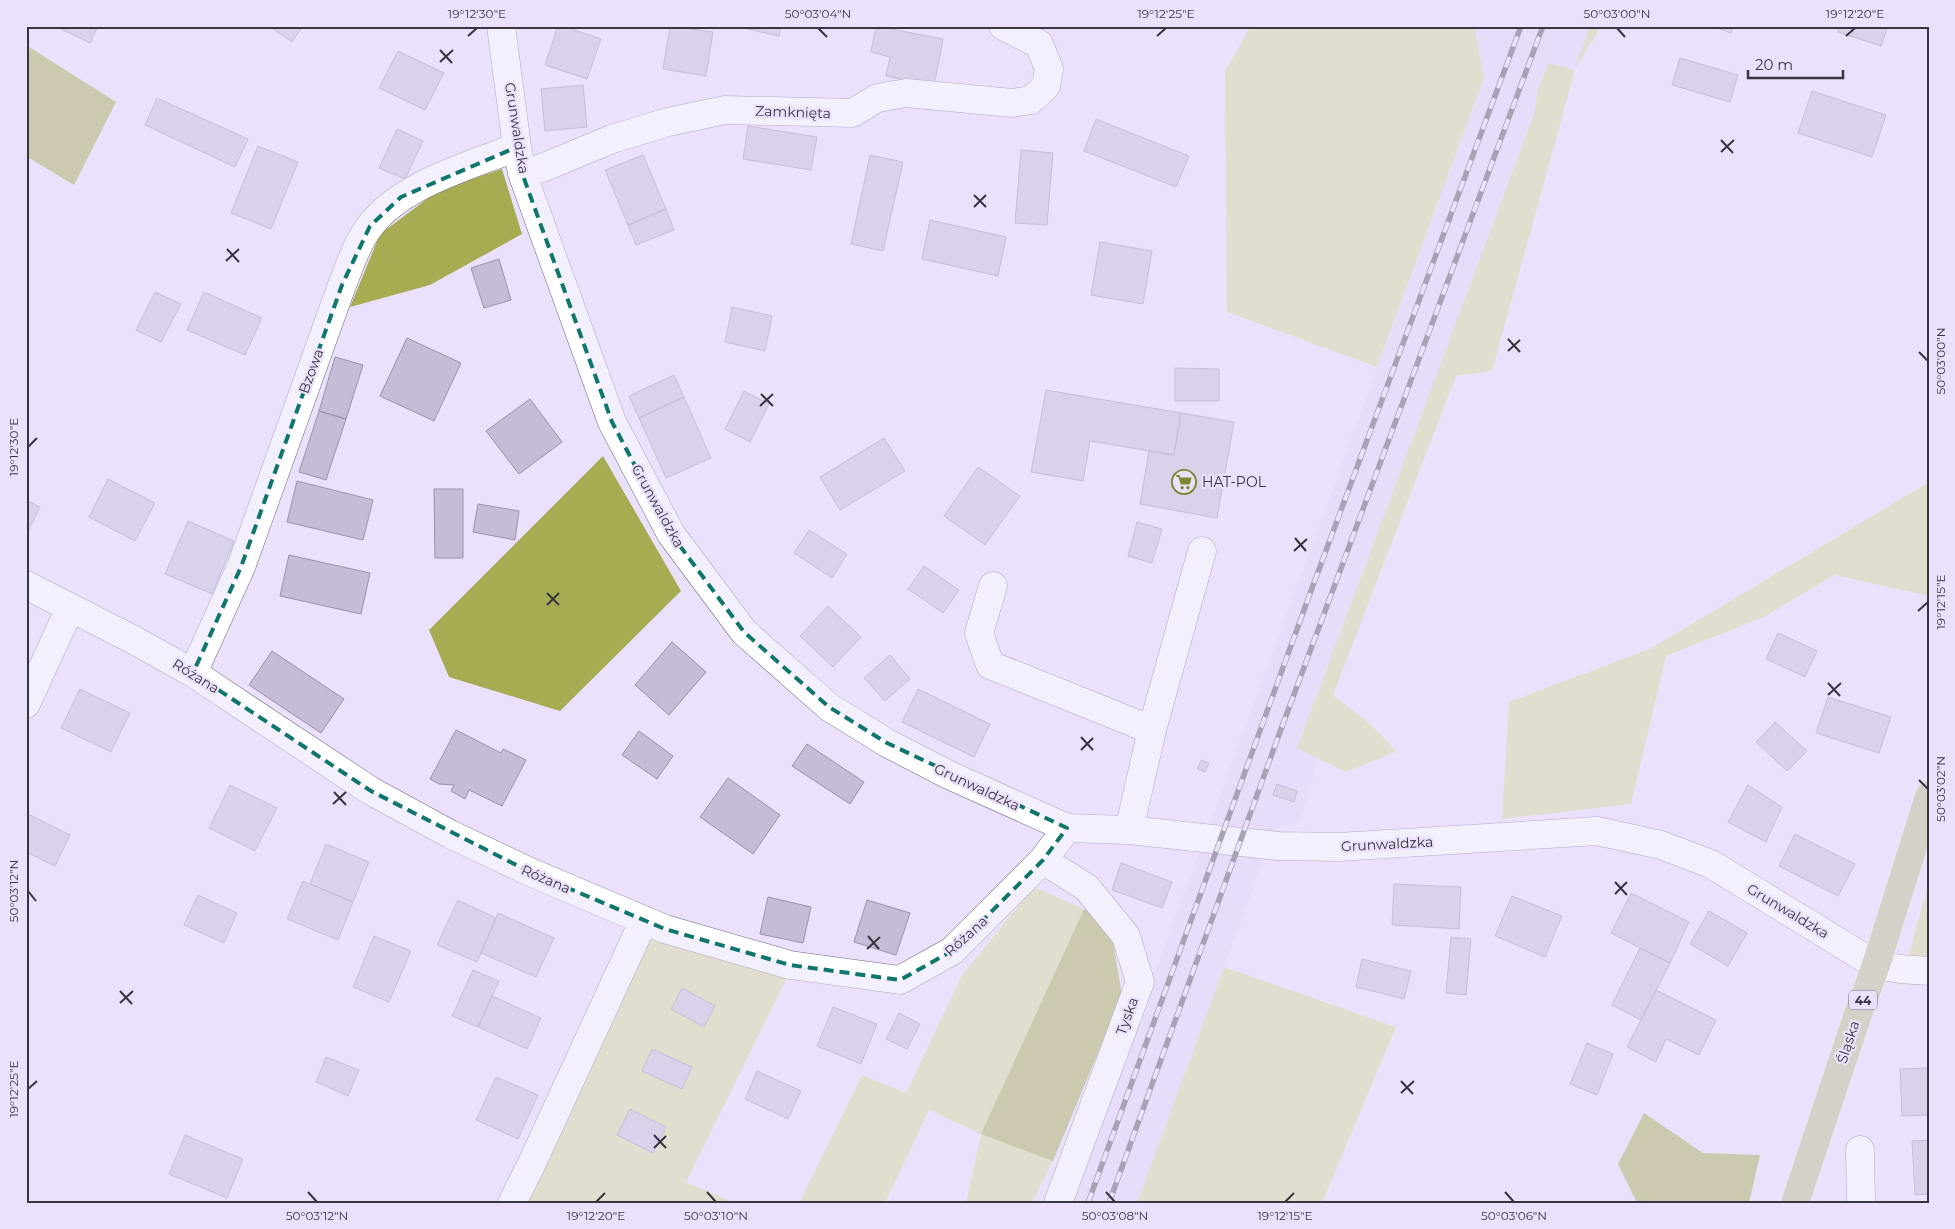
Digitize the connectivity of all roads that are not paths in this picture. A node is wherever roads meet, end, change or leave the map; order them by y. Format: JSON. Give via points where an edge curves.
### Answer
{"nodes":[{"id":1,"x":501,"y":26,"type":"edge"},
{"id":2,"x":1002,"y":26,"type":"edge"},
{"id":3,"x":516,"y":147,"type":"junction"},
{"id":4,"x":522,"y":173,"type":"junction"},
{"id":5,"x":1202,"y":551,"type":"dead end"},
{"id":6,"x":26,"y":585,"type":"edge"},
{"id":7,"x":993,"y":586,"type":"dead end"},
{"id":8,"x":70,"y":608,"type":"junction"},
{"id":9,"x":193,"y":673,"type":"junction"},
{"id":10,"x":26,"y":704,"type":"edge"},
{"id":11,"x":1152,"y":730,"type":"junction"},
{"id":12,"x":1929,"y":796,"type":"edge"},
{"id":13,"x":1067,"y":828,"type":"junction"},
{"id":14,"x":1129,"y":830,"type":"junction"},
{"id":15,"x":1043,"y":860,"type":"junction"},
{"id":16,"x":644,"y":920,"type":"junction"},
{"id":17,"x":1876,"y":966,"type":"junction"},
{"id":18,"x":1929,"y":971,"type":"edge"},
{"id":19,"x":1860,"y":1150,"type":"dead end"},
{"id":20,"x":512,"y":1203,"type":"edge"},
{"id":21,"x":1058,"y":1203,"type":"edge"},
{"id":22,"x":1795,"y":1203,"type":"edge"},
{"id":23,"x":1860,"y":1203,"type":"edge"}],
"edges":[{"from":1,"to":3,"type":"street","name":"Grunwaldzka"},
{"from":2,"to":4,"type":"street","name":"Zamknięta","via":[[1039,44],[1049,69],[1046,86],[1031,100],[1012,103],[906,93],[877,98],[853,114],[725,110],[668,122],[612,139]]},
{"from":3,"to":4,"type":"street","name":"Grunwaldzka"},
{"from":3,"to":9,"type":"street","name":"Bzowa","via":[[431,181],[401,197],[370,226],[342,285],[242,568]]},
{"from":4,"to":13,"type":"street","name":"Grunwaldzka","via":[[612,422],[671,534],[744,632],[829,707],[887,743]]},
{"from":5,"to":11,"type":"street"},
{"from":6,"to":8,"type":"street","name":"Różana"},
{"from":7,"to":11,"type":"street","via":[[979,633],[990,665]]},
{"from":8,"to":9,"type":"street","name":"Różana"},
{"from":8,"to":10,"type":"street"},
{"from":9,"to":16,"type":"street","name":"Różana","via":[[371,791],[434,826],[530,872]]},
{"from":11,"to":14,"type":"street"},
{"from":12,"to":17,"type":"main road","name":"Śląska","number":"44"},
{"from":13,"to":14,"type":"street","name":"Grunwaldzka"},
{"from":13,"to":15,"type":"street","name":"Różana"},
{"from":14,"to":17,"type":"street","name":"Grunwaldzka","via":[[1278,846],[1339,847],[1597,831],[1661,845],[1711,864]]},
{"from":15,"to":16,"type":"street","name":"Różana","via":[[952,952],[900,980],[790,965]]},
{"from":15,"to":21,"type":"street","name":"Tyska","via":[[1087,888],[1126,936],[1140,982]]},
{"from":16,"to":20,"type":"street"},
{"from":17,"to":18,"type":"street"},
{"from":17,"to":22,"type":"main road","name":"Śląska","number":"44"},
{"from":19,"to":23,"type":"street"}]}
